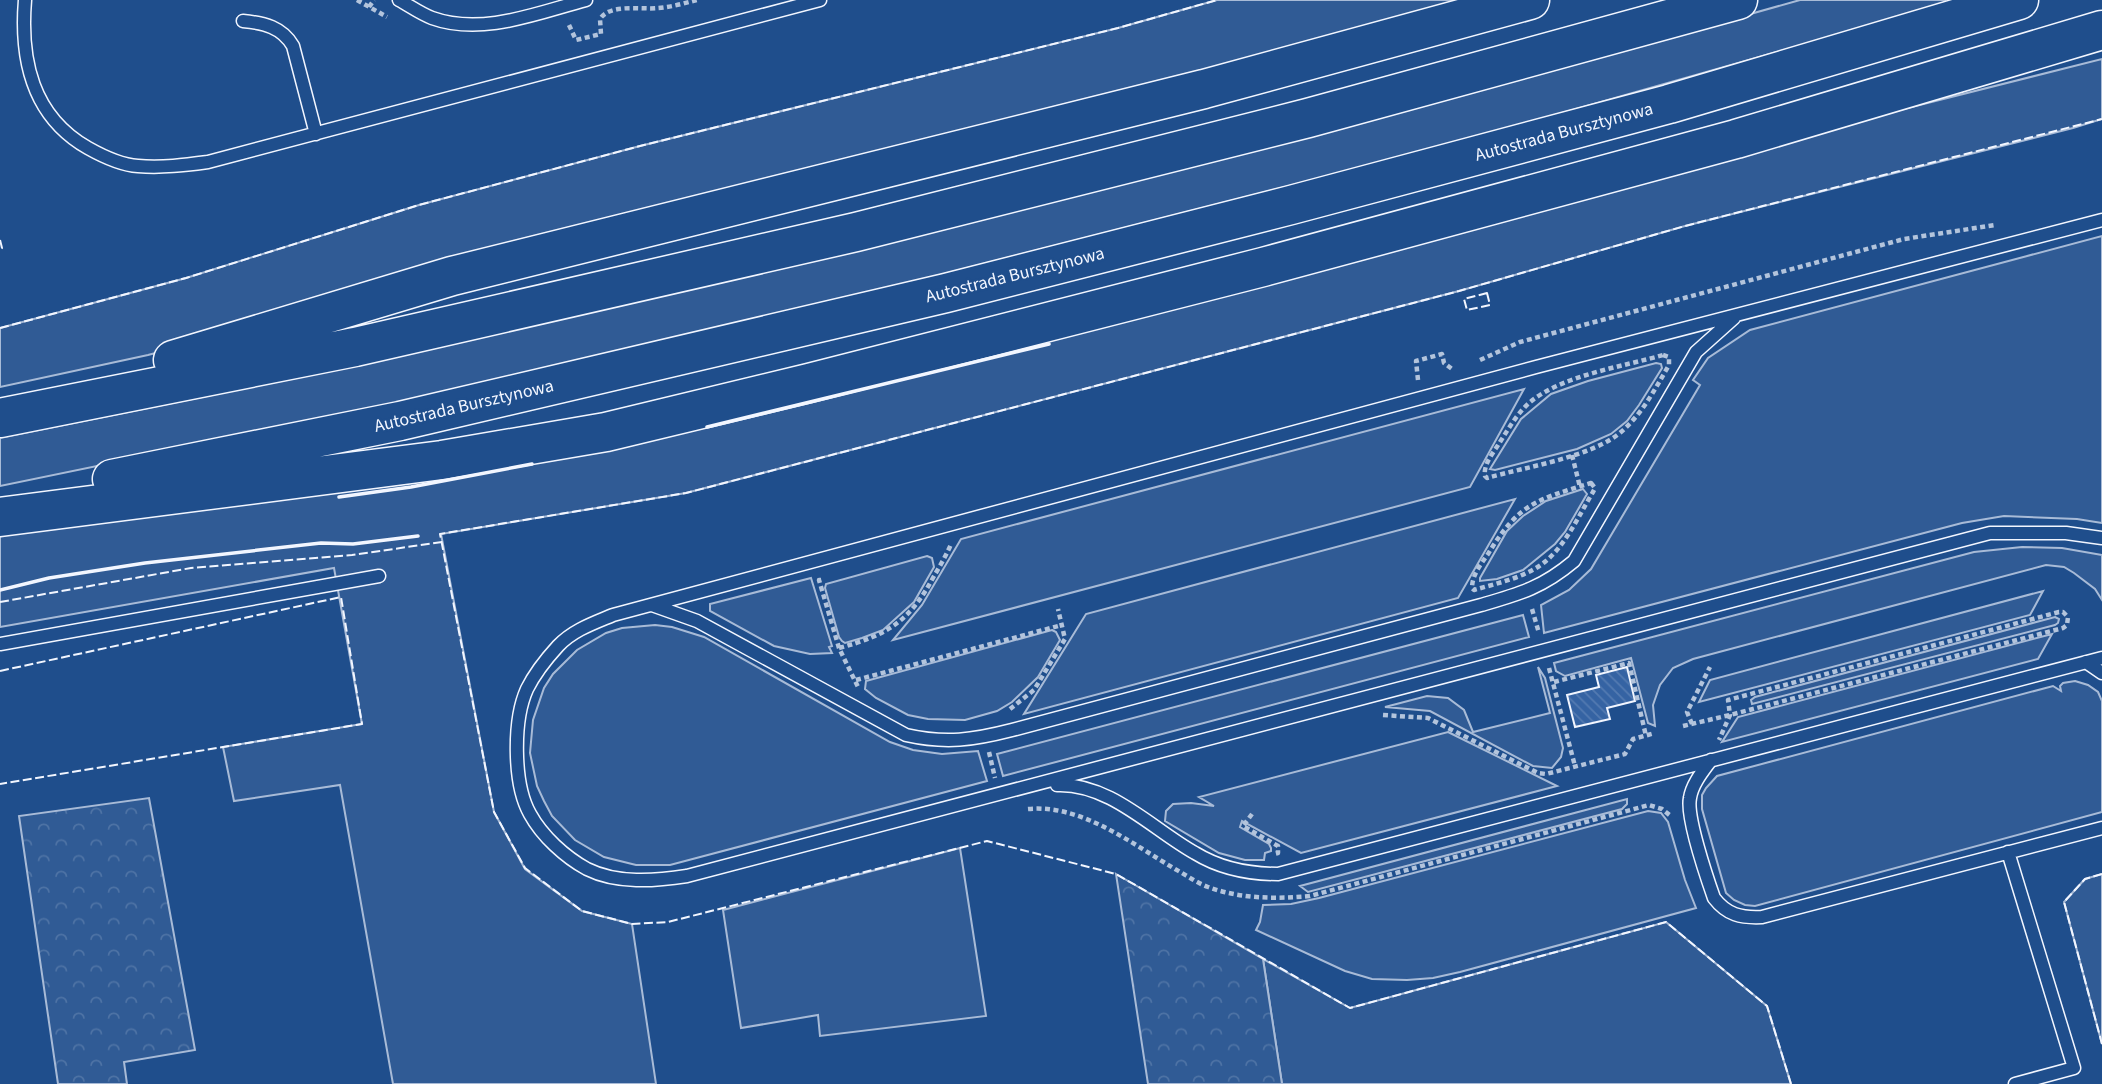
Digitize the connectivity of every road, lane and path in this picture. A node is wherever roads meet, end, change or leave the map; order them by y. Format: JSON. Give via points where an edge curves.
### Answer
{"nodes":[{"id":1,"x":25,"y":0,"type":"edge"},
{"id":2,"x":373,"y":0,"type":"edge"},
{"id":3,"x":399,"y":0,"type":"edge"},
{"id":4,"x":586,"y":0,"type":"edge"},
{"id":5,"x":820,"y":0,"type":"edge"},
{"id":6,"x":1530,"y":0,"type":"edge"},
{"id":7,"x":1738,"y":0,"type":"edge"},
{"id":8,"x":1987,"y":0,"type":"edge"},
{"id":9,"x":2019,"y":0,"type":"edge"},
{"id":10,"x":369,"y":7,"type":"dead end"},
{"id":11,"x":243,"y":21,"type":"dead end"},
{"id":12,"x":1949,"y":22,"type":"junction"},
{"id":13,"x":2102,"y":30,"type":"edge"},
{"id":14,"x":316,"y":134,"type":"junction"},
{"id":15,"x":2102,"y":220,"type":"edge"},
{"id":16,"x":2007,"y":223,"type":"dead end"},
{"id":17,"x":1737,"y":315,"type":"junction"},
{"id":18,"x":1477,"y":361,"type":"dead end"},
{"id":19,"x":1459,"y":369,"type":"dead end"},
{"id":20,"x":1412,"y":401,"type":"junction"},
{"id":21,"x":0,"y":405,"type":"edge"},
{"id":22,"x":0,"y":418,"type":"edge"},
{"id":23,"x":1572,"y":455,"type":"junction"},
{"id":24,"x":1580,"y":486,"type":"junction"},
{"id":25,"x":0,"y":502,"type":"edge"},
{"id":26,"x":0,"y":517,"type":"edge"},
{"id":27,"x":2102,"y":538,"type":"edge"},
{"id":28,"x":939,"y":547,"type":"dead end"},
{"id":29,"x":379,"y":576,"type":"dead end"},
{"id":30,"x":832,"y":577,"type":"dead end"},
{"id":31,"x":650,"y":604,"type":"junction"},
{"id":32,"x":1058,"y":609,"type":"dead end"},
{"id":33,"x":1062,"y":625,"type":"junction"},
{"id":34,"x":0,"y":644,"type":"edge"},
{"id":35,"x":839,"y":648,"type":"junction"},
{"id":36,"x":2102,"y":658,"type":"edge"},
{"id":37,"x":2086,"y":662,"type":"junction"},
{"id":38,"x":1548,"y":664,"type":"dead end"},
{"id":39,"x":1710,"y":667,"type":"dead end"},
{"id":40,"x":2102,"y":673,"type":"edge"},
{"id":41,"x":856,"y":680,"type":"junction"},
{"id":42,"x":1554,"y":682,"type":"junction"},
{"id":43,"x":859,"y":691,"type":"dead end"},
{"id":44,"x":1001,"y":714,"type":"dead end"},
{"id":45,"x":1730,"y":715,"type":"junction"},
{"id":46,"x":1373,"y":716,"type":"dead end"},
{"id":47,"x":1692,"y":724,"type":"junction"},
{"id":48,"x":1683,"y":726,"type":"dead end"},
{"id":49,"x":1655,"y":733,"type":"dead end"},
{"id":50,"x":1646,"y":736,"type":"junction"},
{"id":51,"x":1712,"y":760,"type":"junction"},
{"id":52,"x":1575,"y":766,"type":"junction"},
{"id":53,"x":1036,"y":786,"type":"junction"},
{"id":54,"x":2102,"y":828,"type":"edge"},
{"id":55,"x":2008,"y":852,"type":"junction"},
{"id":56,"x":2015,"y":1084,"type":"edge"}],
"edges":[{"from":1,"to":14,"type":"lane","via":[[27,68],[43,108],[76,142],[106,158],[136,166],[174,167]]},
{"from":2,"to":10,"type":"path"},
{"from":3,"to":4,"type":"lane","via":[[430,18],[457,25],[491,24]]},
{"from":5,"to":14,"type":"lane"},
{"from":6,"to":21,"type":"highway","via":[[978,147],[452,276],[204,352]]},
{"from":7,"to":22,"type":"highway","via":[[1308,118],[856,232],[355,347]]},
{"from":8,"to":12,"type":"lane"},
{"from":9,"to":12,"type":"highway","name":"Autostrada Bursztynowa"},
{"from":11,"to":14,"type":"lane","via":[[286,34]]},
{"from":12,"to":25,"type":"highway","name":"Autostrada Bursztynowa","via":[[1669,104],[946,293],[400,421]]},
{"from":13,"to":26,"type":"highway","via":[[1736,139],[1277,263],[619,429],[442,460]]},
{"from":15,"to":17,"type":"lane"},
{"from":16,"to":18,"type":"path","via":[[1904,239],[1520,342]]},
{"from":17,"to":20,"type":"lane"},
{"from":17,"to":31,"type":"lane","via":[[1696,352],[1574,561],[1555,577],[1515,596],[1026,727],[955,742],[906,735],[697,621]]},
{"from":19,"to":20,"type":"path","via":[[1447,366],[1442,354],[1416,361],[1418,379],[1408,384]]},
{"from":20,"to":31,"type":"lane"},
{"from":23,"to":23,"type":"path","via":[[1485,476],[1489,460],[1516,416],[1550,389],[1669,357],[1635,418],[1606,442]]},
{"from":23,"to":24,"type":"path"},
{"from":24,"to":24,"type":"path","via":[[1591,483],[1595,488],[1562,543],[1546,560],[1522,575],[1472,588],[1473,577],[1509,523],[1544,497]]},
{"from":27,"to":53,"type":"lane","via":[[1990,533]]},
{"from":28,"to":35,"type":"path","via":[[952,543],[921,600],[878,636]]},
{"from":29,"to":34,"type":"lane"},
{"from":30,"to":35,"type":"path","via":[[818,580]]},
{"from":31,"to":53,"type":"lane","via":[[582,628],[560,644],[527,690],[518,726],[518,762],[529,813],[546,836],[589,870],[625,879],[687,876]]},
{"from":32,"to":33,"type":"path"},
{"from":33,"to":41,"type":"path"},
{"from":33,"to":44,"type":"path","via":[[1065,639],[1043,678]]},
{"from":35,"to":41,"type":"path"},
{"from":36,"to":37,"type":"lane"},
{"from":37,"to":40,"type":"lane"},
{"from":37,"to":51,"type":"lane"},
{"from":38,"to":42,"type":"path"},
{"from":39,"to":47,"type":"path","via":[[1687,712]]},
{"from":41,"to":43,"type":"path"},
{"from":42,"to":50,"type":"path","via":[[1629,663]]},
{"from":42,"to":52,"type":"path"},
{"from":45,"to":45,"type":"path","via":[[2063,628],[2067,617],[2059,612],[1728,700]]},
{"from":45,"to":47,"type":"path"},
{"from":46,"to":52,"type":"path","via":[[1428,718],[1538,773]]},
{"from":47,"to":48,"type":"path"},
{"from":49,"to":50,"type":"path"},
{"from":50,"to":52,"type":"path","via":[[1633,739],[1625,754]]},
{"from":51,"to":53,"type":"lane","via":[[1278,874],[1232,870],[1197,855],[1089,788]]},
{"from":51,"to":55,"type":"lane","via":[[1689,798],[1690,813],[1714,898],[1736,916],[1762,917]]},
{"from":54,"to":55,"type":"lane"},
{"from":55,"to":56,"type":"lane","via":[[2074,1068]]}]}
